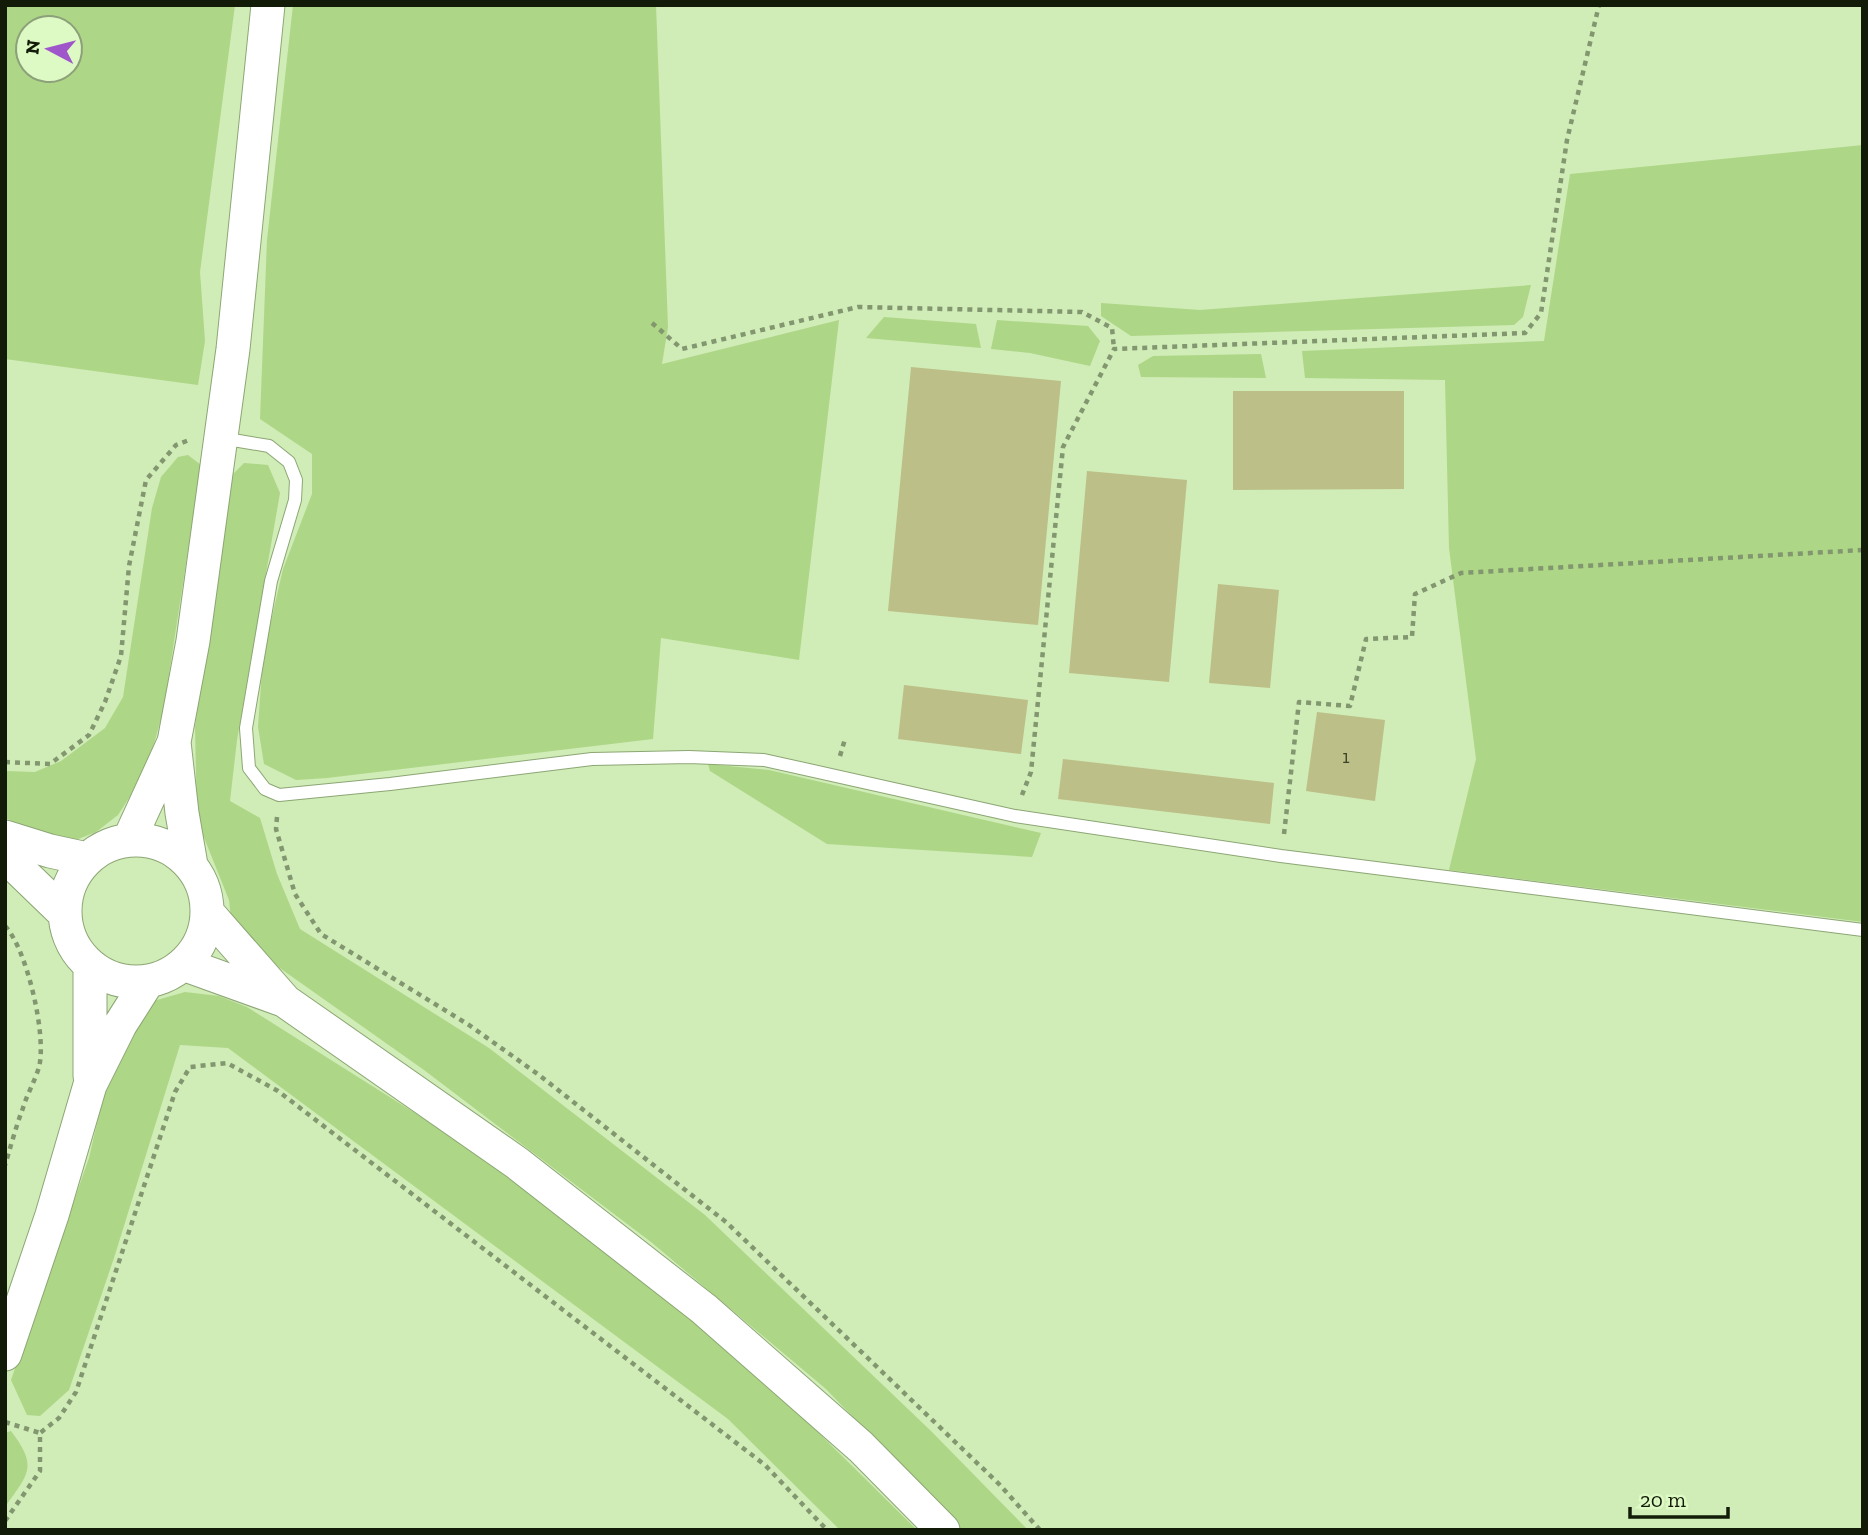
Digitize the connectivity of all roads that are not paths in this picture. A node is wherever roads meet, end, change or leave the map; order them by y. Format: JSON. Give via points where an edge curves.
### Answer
{"nodes":[{"id":1,"x":268,"y":5,"type":"edge"},
{"id":2,"x":221,"y":438,"type":"junction"},
{"id":3,"x":174,"y":742,"type":"junction"},
{"id":4,"x":5,"y":837,"type":"edge"},
{"id":5,"x":129,"y":840,"type":"junction"},
{"id":6,"x":5,"y":856,"type":"edge"},
{"id":7,"x":88,"y":859,"type":"junction"},
{"id":8,"x":191,"y":865,"type":"junction"},
{"id":9,"x":207,"y":912,"type":"junction"},
{"id":10,"x":65,"y":914,"type":"junction"},
{"id":11,"x":1863,"y":930,"type":"edge"},
{"id":12,"x":183,"y":964,"type":"junction"},
{"id":13,"x":90,"y":965,"type":"junction"},
{"id":14,"x":148,"y":981,"type":"junction"},
{"id":15,"x":285,"y":1001,"type":"junction"},
{"id":16,"x":90,"y":1085,"type":"junction"},
{"id":17,"x":5,"y":1354,"type":"edge"},
{"id":18,"x":943,"y":1530,"type":"edge"}],
"edges":[{"from":1,"to":2,"type":"street"},
{"from":2,"to":3,"type":"street"},
{"from":2,"to":11,"type":"lane","via":[[269,446],[289,462],[296,480],[295,500],[271,581],[246,728],[249,768],[265,789],[279,795],[592,759],[764,760],[1015,816],[1281,856]]},
{"from":3,"to":5,"type":"street"},
{"from":3,"to":8,"type":"street"},
{"from":4,"to":7,"type":"street"},
{"from":5,"to":7,"type":"street","via":[[107,846]]},
{"from":5,"to":8,"type":"street","via":[[152,841]]},
{"from":6,"to":10,"type":"street"},
{"from":7,"to":10,"type":"street","via":[[75,874]]},
{"from":8,"to":9,"type":"street","via":[[204,887]]},
{"from":9,"to":12,"type":"street","via":[[196,949]]},
{"from":9,"to":15,"type":"street"},
{"from":10,"to":13,"type":"street","via":[[72,942]]},
{"from":12,"to":14,"type":"street"},
{"from":12,"to":15,"type":"street"},
{"from":13,"to":14,"type":"street","via":[[107,976]]},
{"from":13,"to":16,"type":"street"},
{"from":14,"to":16,"type":"street"},
{"from":15,"to":18,"type":"street","via":[[517,1163],[704,1309],[861,1447]]},
{"from":16,"to":17,"type":"street"}]}
